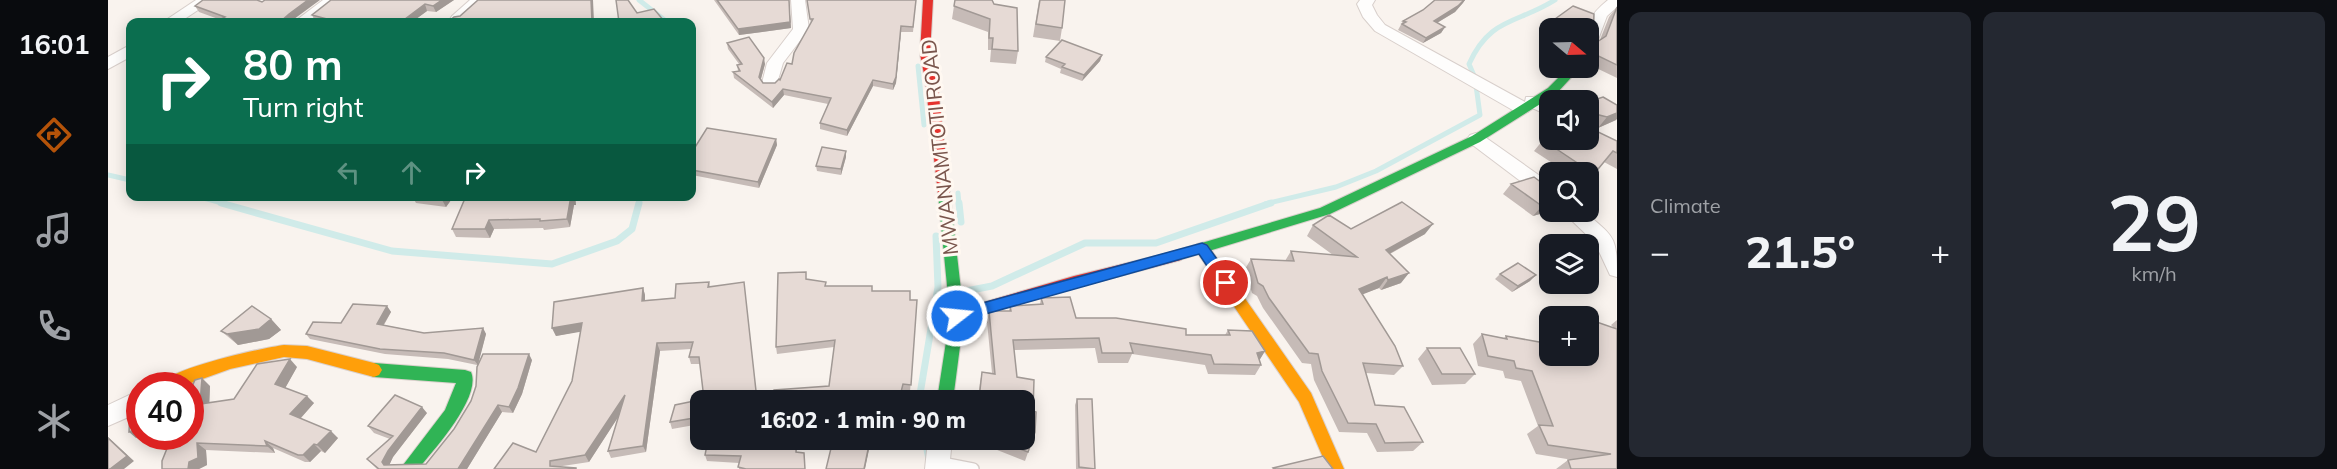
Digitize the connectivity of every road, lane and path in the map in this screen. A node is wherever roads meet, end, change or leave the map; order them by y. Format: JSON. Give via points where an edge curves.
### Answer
{"nodes":[{"id":1,"x":206,"y":0,"type":"edge"},
{"id":2,"x":333,"y":0,"type":"edge"},
{"id":3,"x":479,"y":0,"type":"edge"},
{"id":4,"x":798,"y":0,"type":"edge"},
{"id":5,"x":928,"y":0,"type":"edge"},
{"id":6,"x":1368,"y":0,"type":"edge"},
{"id":7,"x":1617,"y":0,"type":"edge"},
{"id":8,"x":177,"y":18,"type":"edge"},
{"id":9,"x":307,"y":18,"type":"edge"},
{"id":10,"x":458,"y":18,"type":"edge"},
{"id":11,"x":1599,"y":18,"type":"edge"},
{"id":12,"x":126,"y":53,"type":"edge"},
{"id":13,"x":108,"y":64,"type":"edge"},
{"id":14,"x":1564,"y":78,"type":"edge"},
{"id":15,"x":770,"y":83,"type":"edge"},
{"id":16,"x":1527,"y":105,"type":"junction"},
{"id":17,"x":1539,"y":108,"type":"edge"},
{"id":18,"x":1476,"y":139,"type":"junction"},
{"id":19,"x":1539,"y":186,"type":"edge"},
{"id":20,"x":1585,"y":222,"type":"edge"},
{"id":21,"x":1202,"y":248,"type":"junction"},
{"id":22,"x":1617,"y":269,"type":"edge"},
{"id":23,"x":957,"y":316,"type":"junction"},
{"id":24,"x":201,"y":372,"type":"edge"},
{"id":25,"x":946,"y":390,"type":"edge"},
{"id":26,"x":126,"y":407,"type":"edge"},
{"id":27,"x":108,"y":416,"type":"edge"},
{"id":28,"x":938,"y":457,"type":"edge"},
{"id":29,"x":408,"y":469,"type":"edge"},
{"id":30,"x":973,"y":469,"type":"edge"},
{"id":31,"x":1336,"y":469,"type":"edge"}],
"edges":[{"from":1,"to":8,"type":"street"},
{"from":2,"to":9,"type":"street"},
{"from":3,"to":10,"type":"street"},
{"from":4,"to":15,"type":"street","via":[[801,30],[775,63]]},
{"from":5,"to":23,"type":"street","name":"MWANAMTOTI ROAD","via":[[925,54],[949,224]]},
{"from":6,"to":16,"type":"street","via":[[1364,4],[1380,28]]},
{"from":7,"to":11,"type":"street"},
{"from":12,"to":13,"type":"street"},
{"from":14,"to":16,"type":"street","via":[[1552,91]]},
{"from":16,"to":17,"type":"street"},
{"from":16,"to":18,"type":"street"},
{"from":18,"to":19,"type":"street"},
{"from":18,"to":21,"type":"street","via":[[1325,211]]},
{"from":20,"to":22,"type":"street","via":[[1603,239]]},
{"from":21,"to":23,"type":"street"},
{"from":21,"to":31,"type":"street","via":[[1305,398]]},
{"from":23,"to":25,"type":"street","name":"MWANAMTOTI ROAD"},
{"from":24,"to":29,"type":"street","via":[[267,354],[296,351],[368,369],[465,377],[445,423]]},
{"from":26,"to":27,"type":"street"},
{"from":28,"to":30,"type":"lane"}]}
